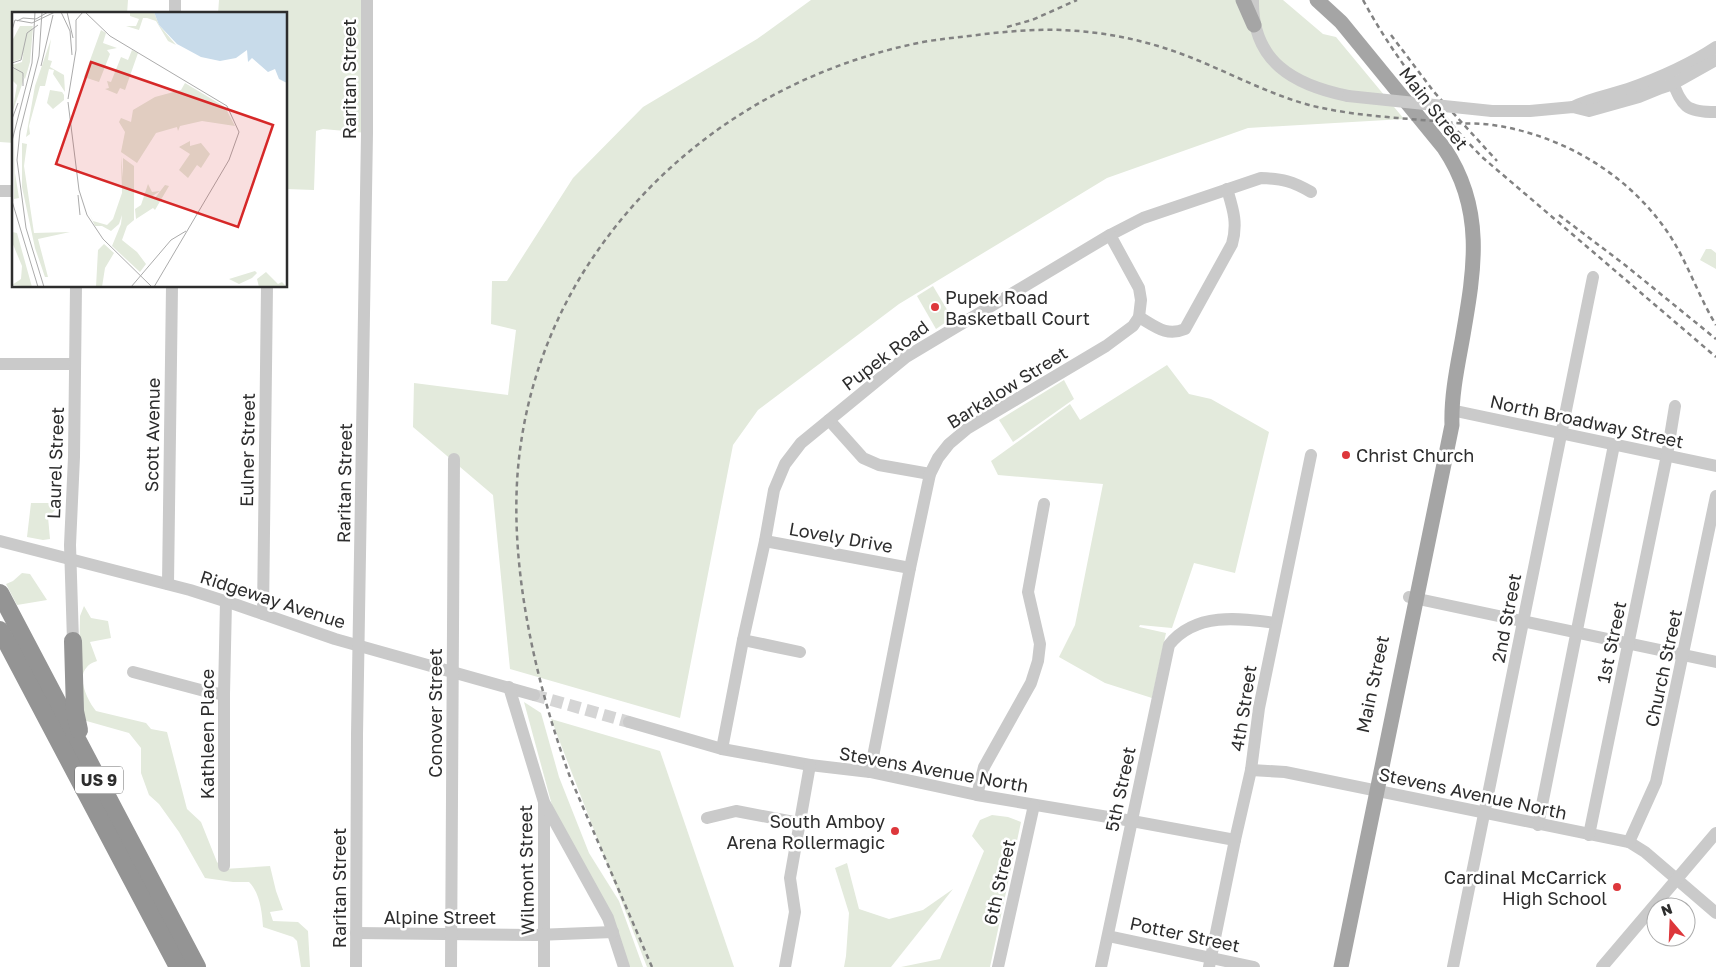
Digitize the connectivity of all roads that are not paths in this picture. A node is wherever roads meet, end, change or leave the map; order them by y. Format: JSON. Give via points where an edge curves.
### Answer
{"nodes":[{"id":1,"x":367,"y":0,"type":"edge"},
{"id":2,"x":1317,"y":0,"type":"edge"},
{"id":3,"x":1251,"y":2,"type":"edge"},
{"id":4,"x":1254,"y":25,"type":"joint"},
{"id":5,"x":1716,"y":47,"type":"edge"},
{"id":6,"x":1716,"y":60,"type":"edge"},
{"id":7,"x":1671,"y":78,"type":"junction"},
{"id":8,"x":1716,"y":112,"type":"edge"},
{"id":9,"x":1227,"y":189,"type":"junction"},
{"id":10,"x":1311,"y":192,"type":"dead end"},
{"id":11,"x":1110,"y":235,"type":"junction"},
{"id":12,"x":1593,"y":277,"type":"dead end"},
{"id":13,"x":76,"y":288,"type":"edge"},
{"id":14,"x":172,"y":288,"type":"edge"},
{"id":15,"x":267,"y":288,"type":"edge"},
{"id":16,"x":1139,"y":317,"type":"junction"},
{"id":17,"x":0,"y":364,"type":"edge"},
{"id":18,"x":75,"y":364,"type":"junction"},
{"id":19,"x":1675,"y":406,"type":"dead end"},
{"id":20,"x":1451,"y":410,"type":"junction"},
{"id":21,"x":829,"y":420,"type":"junction"},
{"id":22,"x":1562,"y":433,"type":"junction"},
{"id":23,"x":1614,"y":445,"type":"junction"},
{"id":24,"x":1311,"y":455,"type":"dead end"},
{"id":25,"x":1667,"y":456,"type":"junction"},
{"id":26,"x":454,"y":458,"type":"dead end"},
{"id":27,"x":1716,"y":466,"type":"edge"},
{"id":28,"x":930,"y":474,"type":"junction"},
{"id":29,"x":1716,"y":496,"type":"edge"},
{"id":30,"x":1044,"y":504,"type":"dead end"},
{"id":31,"x":0,"y":541,"type":"edge"},
{"id":32,"x":765,"y":541,"type":"junction"},
{"id":33,"x":71,"y":559,"type":"junction"},
{"id":34,"x":910,"y":568,"type":"junction"},
{"id":35,"x":168,"y":584,"type":"junction"},
{"id":36,"x":0,"y":593,"type":"edge"},
{"id":37,"x":1413,"y":598,"type":"junction"},
{"id":38,"x":226,"y":601,"type":"junction"},
{"id":39,"x":263,"y":614,"type":"junction"},
{"id":40,"x":1524,"y":621,"type":"junction"},
{"id":41,"x":1276,"y":623,"type":"junction"},
{"id":42,"x":1578,"y":632,"type":"junction"},
{"id":43,"x":2,"y":636,"type":"edge"},
{"id":44,"x":743,"y":640,"type":"junction"},
{"id":45,"x":73,"y":641,"type":"joint"},
{"id":46,"x":1628,"y":644,"type":"junction"},
{"id":47,"x":359,"y":645,"type":"junction"},
{"id":48,"x":800,"y":652,"type":"dead end"},
{"id":49,"x":1684,"y":655,"type":"junction"},
{"id":50,"x":1716,"y":662,"type":"edge"},
{"id":51,"x":452,"y":671,"type":"junction"},
{"id":52,"x":133,"y":672,"type":"dead end"},
{"id":53,"x":509,"y":687,"type":"junction"},
{"id":54,"x":224,"y":694,"type":"junction"},
{"id":55,"x":534,"y":695,"type":"tunnel mouth"},
{"id":56,"x":629,"y":722,"type":"tunnel mouth"},
{"id":57,"x":722,"y":748,"type":"junction"},
{"id":58,"x":84,"y":753,"type":"junction"},
{"id":59,"x":810,"y":765,"type":"junction"},
{"id":60,"x":1251,"y":770,"type":"junction"},
{"id":61,"x":870,"y":772,"type":"junction"},
{"id":62,"x":1374,"y":790,"type":"junction"},
{"id":63,"x":977,"y":795,"type":"junction"},
{"id":64,"x":544,"y":802,"type":"junction"},
{"id":65,"x":1034,"y":805,"type":"junction"},
{"id":66,"x":1484,"y":813,"type":"junction"},
{"id":67,"x":707,"y":818,"type":"dead end"},
{"id":68,"x":1132,"y":821,"type":"junction"},
{"id":69,"x":799,"y":823,"type":"junction"},
{"id":70,"x":1538,"y":824,"type":"junction"},
{"id":71,"x":1716,"y":833,"type":"edge"},
{"id":72,"x":1589,"y":835,"type":"junction"},
{"id":73,"x":1235,"y":840,"type":"junction"},
{"id":74,"x":1629,"y":842,"type":"junction"},
{"id":75,"x":224,"y":866,"type":"dead end"},
{"id":76,"x":1677,"y":879,"type":"junction"},
{"id":77,"x":1716,"y":913,"type":"edge"},
{"id":78,"x":613,"y":932,"type":"junction"},
{"id":79,"x":356,"y":934,"type":"junction"},
{"id":80,"x":545,"y":934,"type":"junction"},
{"id":81,"x":451,"y":935,"type":"junction"},
{"id":82,"x":1108,"y":936,"type":"junction"},
{"id":83,"x":1210,"y":963,"type":"edge"},
{"id":84,"x":178,"y":967,"type":"edge"},
{"id":85,"x":198,"y":967,"type":"edge"},
{"id":86,"x":356,"y":967,"type":"edge"},
{"id":87,"x":451,"y":967,"type":"edge"},
{"id":88,"x":544,"y":967,"type":"edge"},
{"id":89,"x":624,"y":967,"type":"edge"},
{"id":90,"x":785,"y":967,"type":"edge"},
{"id":91,"x":998,"y":967,"type":"edge"},
{"id":92,"x":1101,"y":967,"type":"edge"},
{"id":93,"x":1254,"y":967,"type":"edge"},
{"id":94,"x":1333,"y":967,"type":"edge"},
{"id":95,"x":1341,"y":967,"type":"edge"},
{"id":96,"x":1452,"y":967,"type":"edge"},
{"id":97,"x":1602,"y":967,"type":"edge"}],
"edges":[{"from":1,"to":47,"type":"street","name":"Raritan Street"},
{"from":2,"to":20,"type":"main road","name":"Main Street","via":[[1341,22],[1444,148],[1465,189],[1473,223],[1473,273]]},
{"from":3,"to":4,"type":"main road"},
{"from":4,"to":7,"type":"street","bridge":true,"via":[[1274,61],[1287,74],[1316,88],[1348,96],[1492,111],[1574,108],[1582,102]]},
{"from":5,"to":7,"type":"street"},
{"from":6,"to":7,"type":"street"},
{"from":7,"to":8,"type":"street","via":[[1679,98],[1690,109]]},
{"from":9,"to":10,"type":"street","name":"Pupek Road","via":[[1261,178],[1293,182]]},
{"from":9,"to":11,"type":"street","name":"Pupek Road","via":[[1143,218]]},
{"from":9,"to":16,"type":"street","via":[[1236,232],[1185,329],[1167,332]]},
{"from":11,"to":16,"type":"street","via":[[1139,288]]},
{"from":11,"to":21,"type":"street","name":"Pupek Road","via":[[906,356]]},
{"from":12,"to":22,"type":"street","name":"2nd Street"},
{"from":13,"to":18,"type":"street","name":"Laurel Street"},
{"from":14,"to":35,"type":"street","name":"Scott Avenue"},
{"from":15,"to":39,"type":"street","name":"Eulner Street"},
{"from":16,"to":28,"type":"street","name":"Barkalow Street","via":[[1133,326],[1106,346],[968,428],[949,444]]},
{"from":17,"to":18,"type":"street"},
{"from":18,"to":33,"type":"street","name":"Laurel Street"},
{"from":19,"to":25,"type":"street","name":"1st Street"},
{"from":20,"to":22,"type":"street","name":"North Broadway Street"},
{"from":20,"to":37,"type":"main road","name":"Main Street","via":[[1444,424]]},
{"from":21,"to":28,"type":"street","via":[[863,458],[879,465]]},
{"from":21,"to":32,"type":"street","name":"Pupek Road","via":[[801,443],[785,464],[774,490]]},
{"from":22,"to":23,"type":"street","name":"North Broadway Street"},
{"from":22,"to":40,"type":"street","name":"2nd Street"},
{"from":23,"to":25,"type":"street","name":"North Broadway Street"},
{"from":23,"to":42,"type":"street"},
{"from":24,"to":41,"type":"street","name":"4th Street"},
{"from":25,"to":27,"type":"street","name":"North Broadway Street"},
{"from":25,"to":46,"type":"street","name":"1st Street"},
{"from":26,"to":51,"type":"street","name":"Conover Street"},
{"from":28,"to":34,"type":"street","name":"Barkalow Street"},
{"from":29,"to":49,"type":"street","name":"Church Street"},
{"from":30,"to":63,"type":"street","via":[[1028,592],[1040,644],[1038,661],[1030,683],[984,767]]},
{"from":31,"to":33,"type":"street","name":"Ridgeway Avenue"},
{"from":32,"to":34,"type":"street","name":"Lovely Drive"},
{"from":32,"to":44,"type":"street","name":"Pupek Road"},
{"from":33,"to":35,"type":"street","name":"Ridgeway Avenue"},
{"from":33,"to":45,"type":"street","name":"Laurel Street"},
{"from":34,"to":61,"type":"street","name":"Barkalow Street"},
{"from":35,"to":38,"type":"street","name":"Ridgeway Avenue"},
{"from":36,"to":58,"type":"highway","number":"US 9"},
{"from":37,"to":40,"type":"street"},
{"from":37,"to":62,"type":"main road","name":"Main Street"},
{"from":38,"to":39,"type":"street","name":"Ridgeway Avenue"},
{"from":38,"to":54,"type":"street","name":"Kathleen Place"},
{"from":39,"to":47,"type":"street","name":"Ridgeway Avenue"},
{"from":40,"to":42,"type":"street"},
{"from":40,"to":66,"type":"street","name":"2nd Street"},
{"from":41,"to":60,"type":"street","name":"4th Street","via":[[1259,708]]},
{"from":41,"to":68,"type":"street","name":"5th Street","via":[[1234,618],[1211,621],[1188,627],[1169,645]]},
{"from":42,"to":46,"type":"street"},
{"from":42,"to":70,"type":"street"},
{"from":43,"to":84,"type":"highway","number":"US 9"},
{"from":44,"to":48,"type":"street"},
{"from":44,"to":57,"type":"street","name":"Pupek Road"},
{"from":45,"to":58,"type":"highway","via":[[75,711]]},
{"from":46,"to":49,"type":"street"},
{"from":46,"to":72,"type":"street","name":"1st Street"},
{"from":47,"to":51,"type":"street","name":"Ridgeway Avenue"},
{"from":47,"to":79,"type":"street","name":"Raritan Street"},
{"from":49,"to":50,"type":"street"},
{"from":49,"to":74,"type":"street","name":"Church Street","via":[[1656,782]]},
{"from":51,"to":53,"type":"street","name":"Ridgeway Avenue"},
{"from":51,"to":81,"type":"street","name":"Conover Street"},
{"from":52,"to":54,"type":"street"},
{"from":53,"to":55,"type":"street","name":"Ridgeway Avenue"},
{"from":53,"to":64,"type":"street","name":"Wilmont Street"},
{"from":54,"to":75,"type":"street","name":"Kathleen Place"},
{"from":56,"to":57,"type":"street","name":"Stevens Avenue North"},
{"from":57,"to":59,"type":"street","name":"Stevens Avenue North"},
{"from":58,"to":85,"type":"highway","number":"US 9"},
{"from":59,"to":61,"type":"street","name":"Stevens Avenue North"},
{"from":59,"to":69,"type":"street"},
{"from":60,"to":62,"type":"street","name":"Stevens Avenue North","via":[[1284,772]]},
{"from":60,"to":73,"type":"street","name":"4th Street"},
{"from":61,"to":63,"type":"street","name":"Stevens Avenue North"},
{"from":62,"to":66,"type":"street","name":"Stevens Avenue North"},
{"from":62,"to":94,"type":"main road","name":"Main Street"},
{"from":62,"to":95,"type":"main road","name":"Main Street"},
{"from":63,"to":65,"type":"street","name":"Stevens Avenue North"},
{"from":64,"to":78,"type":"street"},
{"from":64,"to":80,"type":"street","name":"Wilmont Street"},
{"from":65,"to":68,"type":"street","name":"Stevens Avenue North"},
{"from":65,"to":91,"type":"street","name":"6th Street"},
{"from":66,"to":70,"type":"street","name":"Stevens Avenue North"},
{"from":66,"to":96,"type":"street","name":"2nd Street"},
{"from":67,"to":69,"type":"street","via":[[736,811]]},
{"from":68,"to":73,"type":"street","name":"Stevens Avenue North"},
{"from":68,"to":82,"type":"street","name":"5th Street"},
{"from":69,"to":90,"type":"street","via":[[790,878],[795,912]]},
{"from":70,"to":72,"type":"street","name":"Stevens Avenue North"},
{"from":71,"to":76,"type":"street"},
{"from":72,"to":74,"type":"street","name":"Stevens Avenue North"},
{"from":73,"to":83,"type":"street","name":"4th Street"},
{"from":74,"to":76,"type":"street","name":"Stevens Avenue North"},
{"from":76,"to":77,"type":"street","name":"Stevens Avenue North"},
{"from":76,"to":97,"type":"street"},
{"from":78,"to":80,"type":"street","name":"Alpine Street"},
{"from":78,"to":89,"type":"street"},
{"from":79,"to":81,"type":"street","name":"Alpine Street"},
{"from":79,"to":86,"type":"street","name":"Raritan Street"},
{"from":80,"to":81,"type":"street","name":"Alpine Street"},
{"from":80,"to":88,"type":"street","name":"Wilmont Street"},
{"from":81,"to":87,"type":"street","name":"Conover Street"},
{"from":82,"to":83,"type":"street","name":"Potter Street"},
{"from":82,"to":92,"type":"street","name":"5th Street"},
{"from":83,"to":93,"type":"street","name":"Potter Street"}]}
